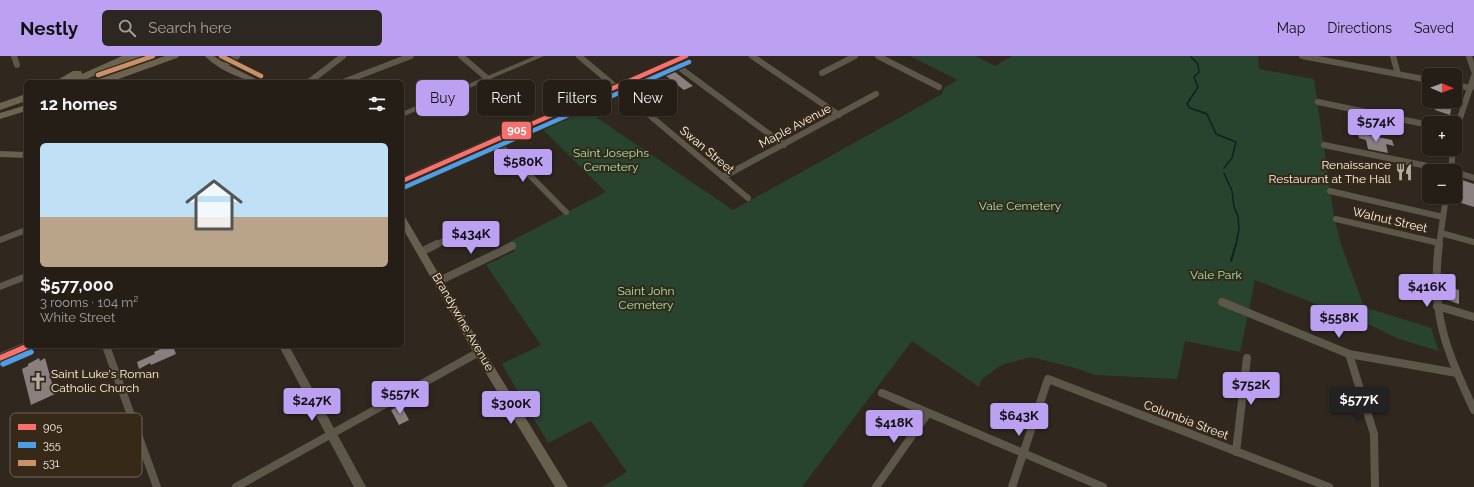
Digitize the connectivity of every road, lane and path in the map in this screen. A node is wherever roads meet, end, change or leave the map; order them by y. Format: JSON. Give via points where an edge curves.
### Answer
{"nodes":[{"id":1,"x":14,"y":56,"type":"edge"},
{"id":2,"x":109,"y":56,"type":"edge"},
{"id":3,"x":130,"y":56,"type":"edge"},
{"id":4,"x":143,"y":56,"type":"edge"},
{"id":5,"x":174,"y":56,"type":"edge"},
{"id":6,"x":209,"y":56,"type":"edge"},
{"id":7,"x":237,"y":56,"type":"edge"},
{"id":8,"x":343,"y":56,"type":"edge"},
{"id":9,"x":410,"y":56,"type":"edge"},
{"id":10,"x":461,"y":56,"type":"edge"},
{"id":11,"x":541,"y":56,"type":"edge"},
{"id":12,"x":579,"y":56,"type":"edge"},
{"id":13,"x":686,"y":56,"type":"edge"},
{"id":14,"x":752,"y":56,"type":"edge"},
{"id":15,"x":855,"y":56,"type":"edge"},
{"id":16,"x":878,"y":56,"type":"edge"},
{"id":17,"x":1304,"y":56,"type":"edge"},
{"id":18,"x":1393,"y":56,"type":"edge"},
{"id":19,"x":1469,"y":56,"type":"edge"},
{"id":20,"x":672,"y":62,"type":"junction"},
{"id":21,"x":17,"y":65,"type":"dead end"},
{"id":22,"x":223,"y":66,"type":"junction"},
{"id":23,"x":1474,"y":71,"type":"edge"},
{"id":24,"x":822,"y":73,"type":"dead end"},
{"id":25,"x":1398,"y":74,"type":"junction"},
{"id":26,"x":1474,"y":76,"type":"edge"},
{"id":27,"x":488,"y":79,"type":"junction"},
{"id":28,"x":1422,"y":79,"type":"edge"},
{"id":29,"x":63,"y":80,"type":"edge"},
{"id":30,"x":76,"y":80,"type":"edge"},
{"id":31,"x":89,"y":80,"type":"edge"},
{"id":32,"x":106,"y":80,"type":"edge"},
{"id":33,"x":254,"y":80,"type":"edge"},
{"id":34,"x":312,"y":80,"type":"edge"},
{"id":35,"x":348,"y":80,"type":"edge"},
{"id":36,"x":1462,"y":86,"type":"edge"},
{"id":37,"x":617,"y":87,"type":"junction"},
{"id":38,"x":939,"y":87,"type":"dead end"},
{"id":39,"x":1471,"y":88,"type":"junction"},
{"id":40,"x":876,"y":94,"type":"dead end"},
{"id":41,"x":24,"y":98,"type":"edge"},
{"id":42,"x":24,"y":101,"type":"edge"},
{"id":43,"x":1318,"y":102,"type":"dead end"},
{"id":44,"x":0,"y":108,"type":"edge"},
{"id":45,"x":24,"y":108,"type":"edge"},
{"id":46,"x":404,"y":113,"type":"edge"},
{"id":47,"x":839,"y":115,"type":"junction"},
{"id":48,"x":0,"y":116,"type":"edge"},
{"id":49,"x":1461,"y":116,"type":"edge"},
{"id":50,"x":1422,"y":124,"type":"edge"},
{"id":51,"x":494,"y":140,"type":"junction"},
{"id":52,"x":784,"y":145,"type":"junction"},
{"id":53,"x":1324,"y":145,"type":"dead end"},
{"id":54,"x":0,"y":154,"type":"edge"},
{"id":55,"x":24,"y":155,"type":"edge"},
{"id":56,"x":1422,"y":165,"type":"edge"},
{"id":57,"x":1462,"y":174,"type":"edge"},
{"id":58,"x":723,"y":177,"type":"junction"},
{"id":59,"x":1474,"y":178,"type":"edge"},
{"id":60,"x":404,"y":180,"type":"edge"},
{"id":61,"x":1330,"y":191,"type":"dead end"},
{"id":62,"x":748,"y":198,"type":"dead end"},
{"id":63,"x":1445,"y":204,"type":"edge"},
{"id":64,"x":566,"y":212,"type":"dead end"},
{"id":65,"x":1443,"y":217,"type":"junction"},
{"id":66,"x":1336,"y":219,"type":"dead end"},
{"id":67,"x":404,"y":222,"type":"edge"},
{"id":68,"x":24,"y":231,"type":"edge"},
{"id":69,"x":464,"y":232,"type":"dead end"},
{"id":70,"x":1441,"y":232,"type":"junction"},
{"id":71,"x":0,"y":240,"type":"edge"},
{"id":72,"x":1474,"y":242,"type":"edge"},
{"id":73,"x":1439,"y":243,"type":"junction"},
{"id":74,"x":512,"y":246,"type":"dead end"},
{"id":75,"x":421,"y":252,"type":"junction"},
{"id":76,"x":24,"y":277,"type":"edge"},
{"id":77,"x":439,"y":281,"type":"junction"},
{"id":78,"x":0,"y":287,"type":"edge"},
{"id":79,"x":1222,"y":302,"type":"dead end"},
{"id":80,"x":1437,"y":306,"type":"junction"},
{"id":81,"x":1474,"y":317,"type":"edge"},
{"id":82,"x":24,"y":348,"type":"edge"},
{"id":83,"x":107,"y":348,"type":"edge"},
{"id":84,"x":285,"y":348,"type":"edge"},
{"id":85,"x":480,"y":352,"type":"junction"},
{"id":86,"x":1349,"y":354,"type":"junction"},
{"id":87,"x":0,"y":358,"type":"edge"},
{"id":88,"x":1247,"y":358,"type":"dead end"},
{"id":89,"x":1457,"y":373,"type":"junction"},
{"id":90,"x":882,"y":393,"type":"dead end"},
{"id":91,"x":1474,"y":410,"type":"edge"},
{"id":92,"x":130,"y":413,"type":"edge"},
{"id":93,"x":928,"y":413,"type":"junction"},
{"id":94,"x":332,"y":434,"type":"junction"},
{"id":95,"x":142,"y":446,"type":"edge"},
{"id":96,"x":1236,"y":452,"type":"junction"},
{"id":97,"x":1024,"y":453,"type":"junction"},
{"id":98,"x":157,"y":487,"type":"edge"},
{"id":99,"x":236,"y":487,"type":"edge"},
{"id":100,"x":360,"y":487,"type":"edge"},
{"id":101,"x":562,"y":487,"type":"edge"},
{"id":102,"x":876,"y":487,"type":"edge"},
{"id":103,"x":1012,"y":487,"type":"edge"},
{"id":104,"x":1103,"y":487,"type":"edge"},
{"id":105,"x":1329,"y":487,"type":"edge"},
{"id":106,"x":1375,"y":487,"type":"edge"}],
"edges":[{"from":1,"to":21,"type":"street"},
{"from":2,"to":29,"type":"highway"},
{"from":3,"to":30,"type":"highway"},
{"from":4,"to":31,"type":"highway"},
{"from":5,"to":32,"type":"highway"},
{"from":6,"to":22,"type":"main road"},
{"from":7,"to":22,"type":"street"},
{"from":8,"to":34,"type":"street"},
{"from":9,"to":35,"type":"street"},
{"from":10,"to":27,"type":"street"},
{"from":11,"to":27,"type":"street"},
{"from":12,"to":37,"type":"street","name":"Swan Street"},
{"from":13,"to":20,"type":"main road"},
{"from":14,"to":47,"type":"street"},
{"from":15,"to":24,"type":"street"},
{"from":16,"to":38,"type":"street"},
{"from":17,"to":25,"type":"street"},
{"from":18,"to":25,"type":"street"},
{"from":19,"to":23,"type":"street"},
{"from":20,"to":37,"type":"main road"},
{"from":20,"to":52,"type":"street"},
{"from":22,"to":33,"type":"main road"},
{"from":25,"to":28,"type":"street"},
{"from":26,"to":39,"type":"street"},
{"from":27,"to":46,"type":"street"},
{"from":36,"to":39,"type":"street"},
{"from":37,"to":51,"type":"main road"},
{"from":37,"to":58,"type":"street","name":"Swan Street"},
{"from":39,"to":49,"type":"street"},
{"from":40,"to":47,"type":"street","name":"Maple Avenue"},
{"from":41,"to":44,"type":"highway"},
{"from":42,"to":44,"type":"highway"},
{"from":43,"to":50,"type":"street"},
{"from":45,"to":48,"type":"highway"},
{"from":47,"to":52,"type":"street","name":"Maple Avenue"},
{"from":51,"to":60,"type":"main road"},
{"from":51,"to":64,"type":"street"},
{"from":52,"to":58,"type":"street","name":"Maple Avenue"},
{"from":53,"to":56,"type":"street"},
{"from":54,"to":55,"type":"main road"},
{"from":57,"to":59,"type":"street"},
{"from":58,"to":62,"type":"street","name":"Swan Street"},
{"from":61,"to":65,"type":"street"},
{"from":63,"to":65,"type":"street"},
{"from":65,"to":70,"type":"street"},
{"from":66,"to":73,"type":"street","name":"Walnut Street"},
{"from":67,"to":75,"type":"main road","name":"Brandywine Avenue"},
{"from":68,"to":71,"type":"street"},
{"from":69,"to":75,"type":"street"},
{"from":70,"to":72,"type":"street"},
{"from":70,"to":73,"type":"street"},
{"from":73,"to":80,"type":"street","via":[[1436,273]]},
{"from":74,"to":77,"type":"street"},
{"from":75,"to":77,"type":"main road","name":"Brandywine Avenue"},
{"from":76,"to":78,"type":"street"},
{"from":77,"to":85,"type":"main road","name":"Brandywine Avenue"},
{"from":79,"to":86,"type":"street"},
{"from":80,"to":81,"type":"street"},
{"from":80,"to":89,"type":"street","via":[[1444,340]]},
{"from":82,"to":87,"type":"main road"},
{"from":83,"to":92,"type":"street"},
{"from":84,"to":94,"type":"street"},
{"from":85,"to":94,"type":"street"},
{"from":85,"to":101,"type":"main road","name":"Brandywine Avenue"},
{"from":86,"to":89,"type":"street"},
{"from":86,"to":106,"type":"street","via":[[1374,434]]},
{"from":88,"to":96,"type":"street"},
{"from":89,"to":91,"type":"street"},
{"from":90,"to":93,"type":"street"},
{"from":93,"to":97,"type":"street"},
{"from":93,"to":102,"type":"street"},
{"from":94,"to":99,"type":"street"},
{"from":94,"to":100,"type":"street"},
{"from":95,"to":98,"type":"street"},
{"from":96,"to":97,"type":"street","name":"Columbia Street","via":[[1048,379]]},
{"from":96,"to":105,"type":"street","name":"Columbia Street"},
{"from":97,"to":103,"type":"street"},
{"from":97,"to":104,"type":"street"}]}
